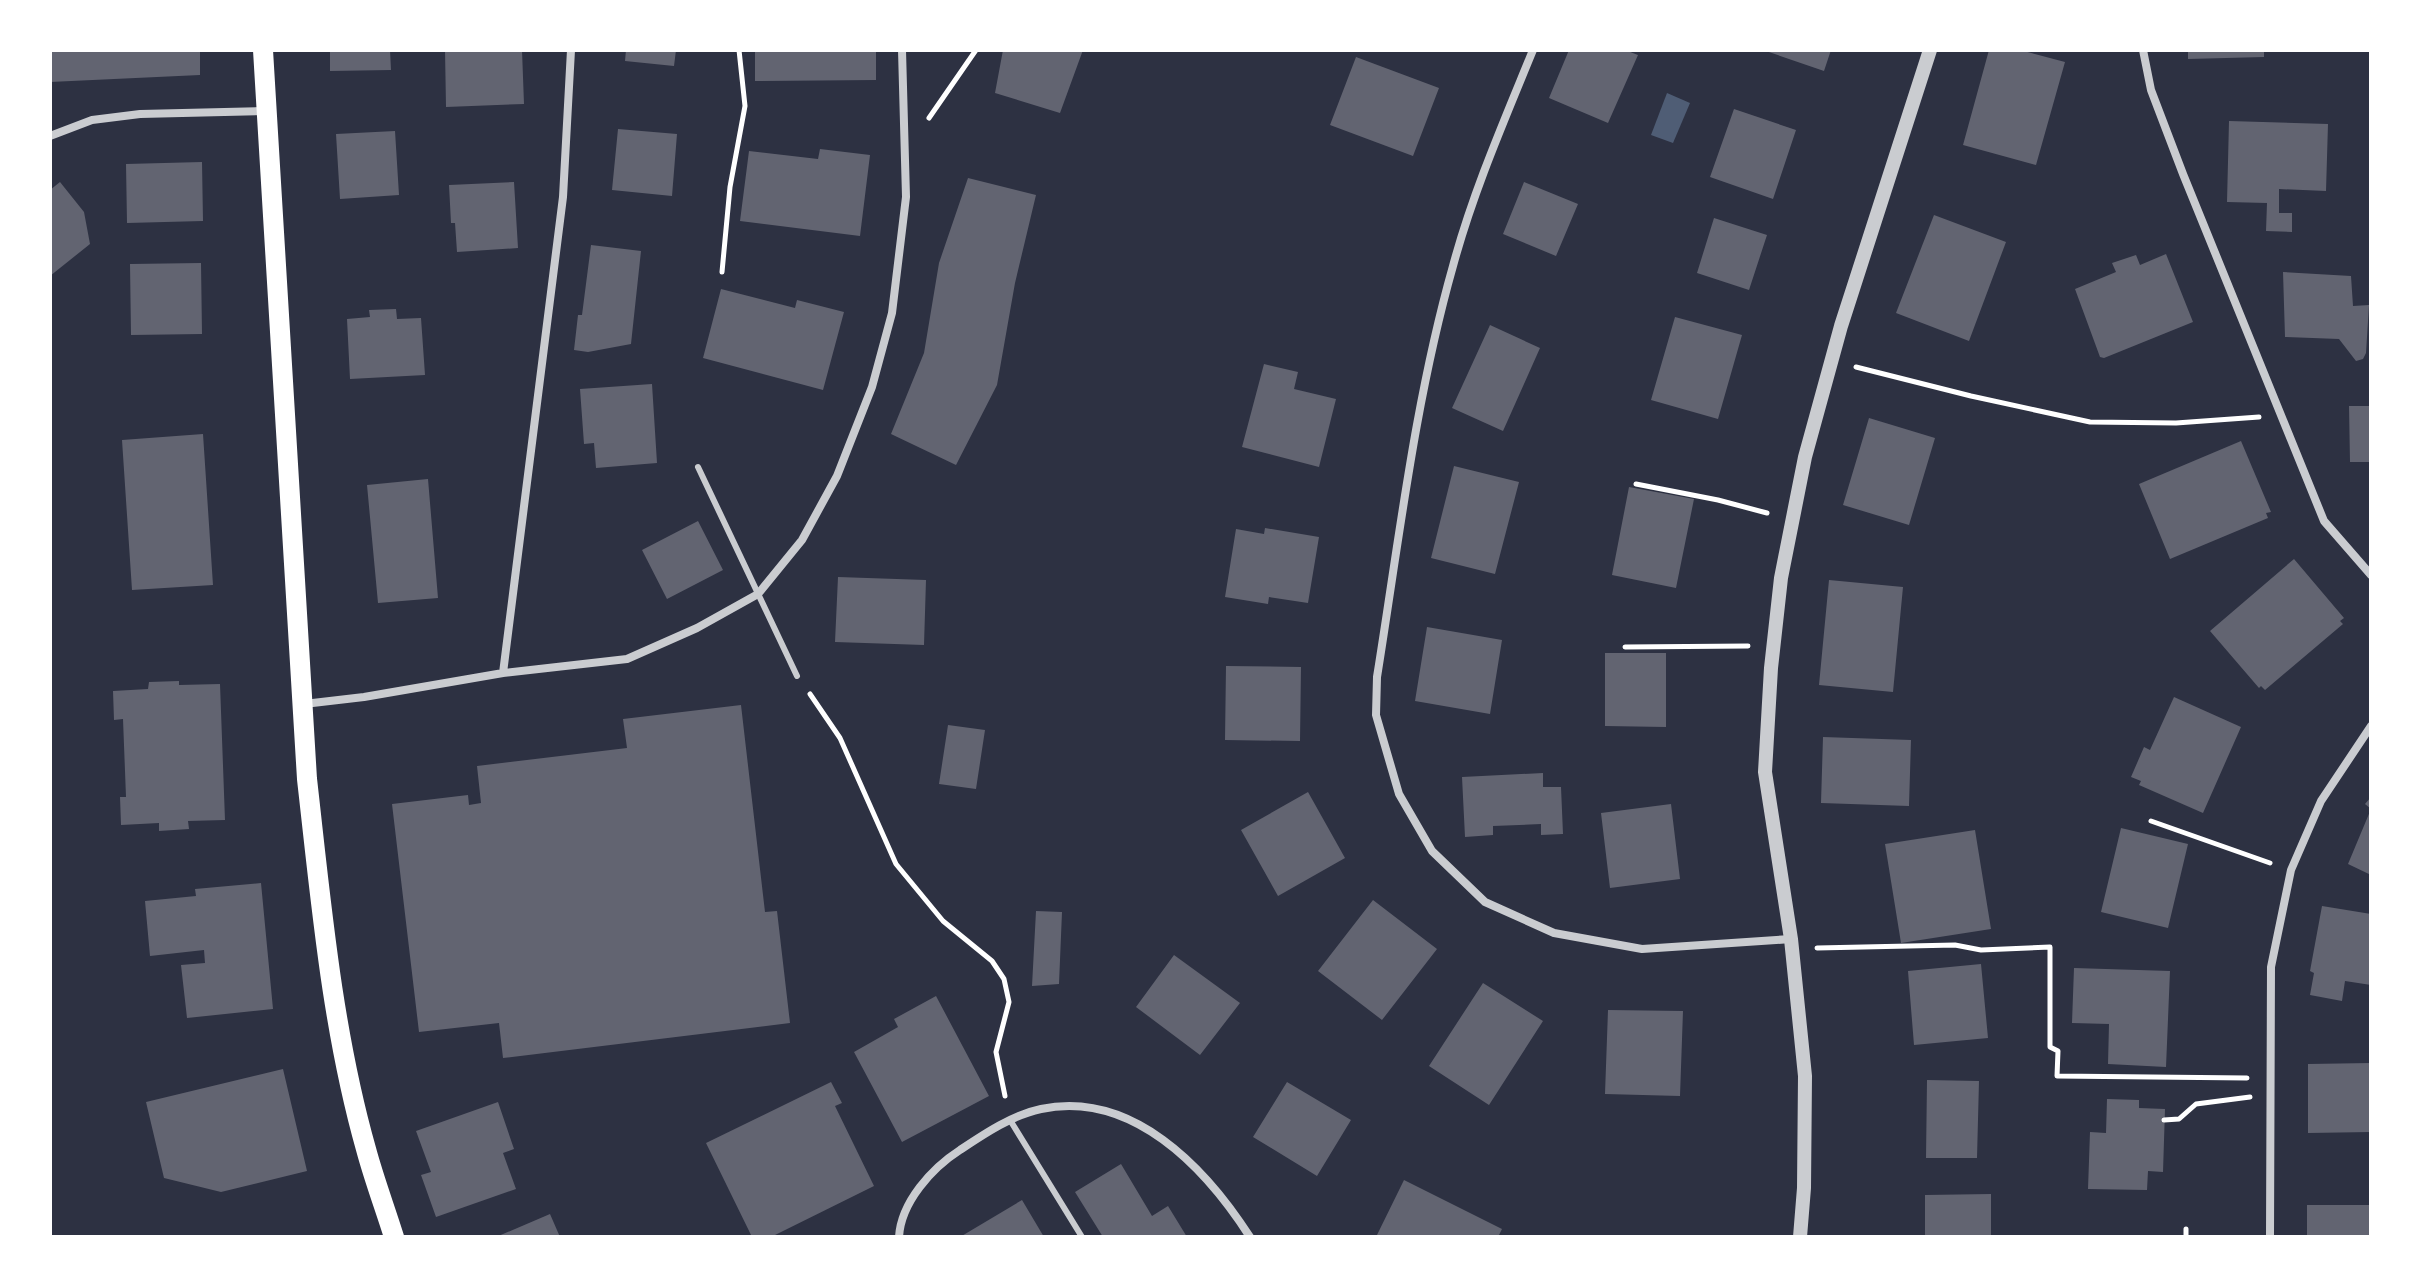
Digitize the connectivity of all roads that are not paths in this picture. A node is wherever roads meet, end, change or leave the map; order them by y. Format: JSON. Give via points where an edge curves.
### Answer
{"nodes":[{"id":1,"x":263,"y":50,"type":"edge"},
{"id":2,"x":571,"y":50,"type":"edge"},
{"id":3,"x":902,"y":50,"type":"edge"},
{"id":4,"x":1533,"y":50,"type":"edge"},
{"id":5,"x":1930,"y":50,"type":"edge"},
{"id":6,"x":2143,"y":50,"type":"edge"},
{"id":7,"x":266,"y":111,"type":"junction"},
{"id":8,"x":50,"y":136,"type":"edge"},
{"id":9,"x":698,"y":467,"type":"dead end"},
{"id":10,"x":2371,"y":575,"type":"edge"},
{"id":11,"x":758,"y":594,"type":"junction"},
{"id":12,"x":503,"y":673,"type":"junction"},
{"id":13,"x":797,"y":676,"type":"road end"},
{"id":14,"x":301,"y":704,"type":"junction"},
{"id":15,"x":2371,"y":726,"type":"edge"},
{"id":16,"x":1791,"y":939,"type":"junction"},
{"id":17,"x":1010,"y":1120,"type":"junction"},
{"id":18,"x":394,"y":1237,"type":"edge"},
{"id":19,"x":899,"y":1237,"type":"edge"},
{"id":20,"x":1082,"y":1237,"type":"edge"},
{"id":21,"x":1250,"y":1237,"type":"edge"},
{"id":22,"x":1800,"y":1237,"type":"edge"},
{"id":23,"x":2270,"y":1237,"type":"edge"}],
"edges":[{"from":1,"to":7,"type":"main road"},
{"from":2,"to":12,"type":"street","via":[[563,197]]},
{"from":3,"to":11,"type":"street","via":[[906,197],[892,313],[872,387],[830,489],[802,540]]},
{"from":4,"to":16,"type":"street","via":[[1453,265],[1425,381],[1377,677],[1376,715],[1399,794],[1432,851],[1485,902],[1554,933],[1642,949]]},
{"from":5,"to":16,"type":"street","via":[[1831,361],[1781,578],[1765,772]]},
{"from":6,"to":10,"type":"street","via":[[2157,104],[2324,521]]},
{"from":7,"to":8,"type":"street","via":[[140,114],[92,120]]},
{"from":7,"to":14,"type":"main road"},
{"from":9,"to":11,"type":"lane"},
{"from":11,"to":12,"type":"street","via":[[627,659]]},
{"from":11,"to":13,"type":"lane"},
{"from":12,"to":14,"type":"street"},
{"from":14,"to":18,"type":"main road","via":[[340,1030],[365,1148]]},
{"from":15,"to":23,"type":"street","via":[[2321,801],[2291,870],[2271,967]]},
{"from":16,"to":22,"type":"street","via":[[1805,1076]]},
{"from":17,"to":19,"type":"street","via":[[941,1162],[907,1208]]},
{"from":17,"to":20,"type":"lane"},
{"from":17,"to":21,"type":"street","via":[[1040,1109],[1089,1106],[1134,1122],[1178,1149],[1226,1200]]}]}
